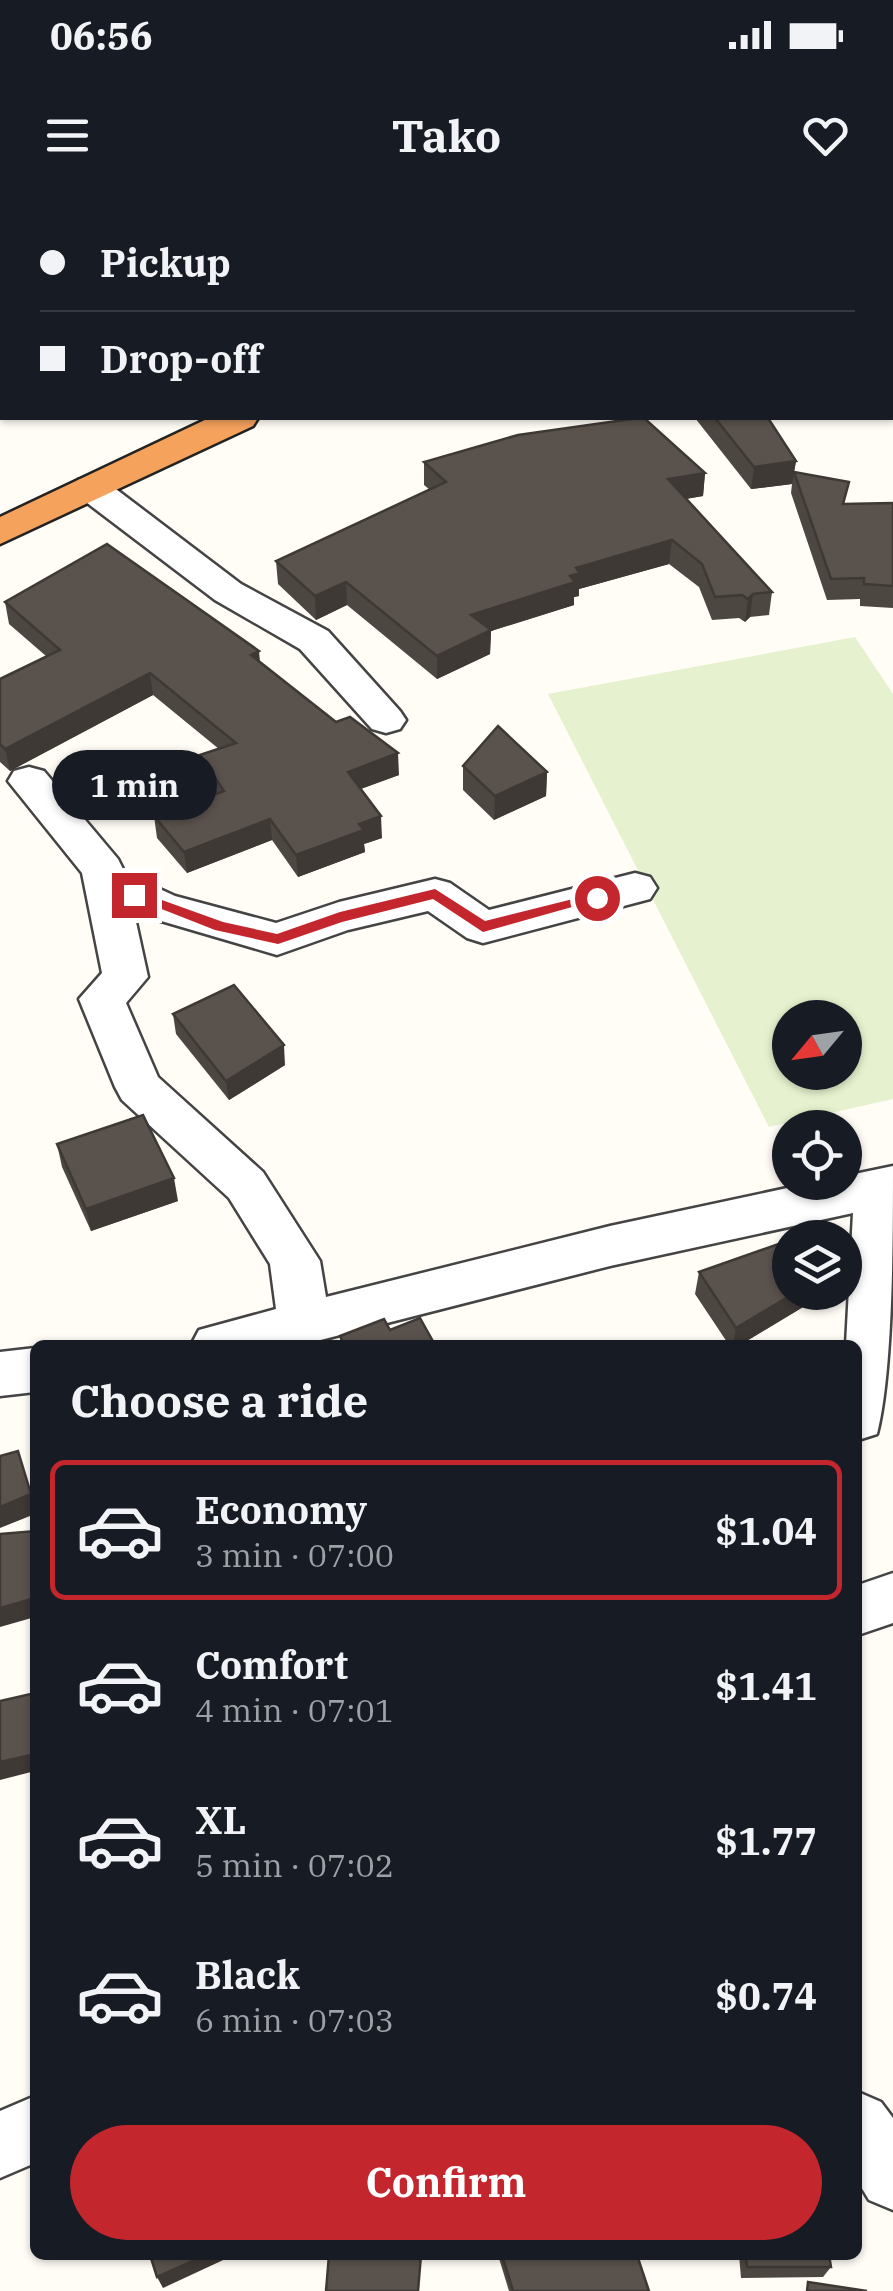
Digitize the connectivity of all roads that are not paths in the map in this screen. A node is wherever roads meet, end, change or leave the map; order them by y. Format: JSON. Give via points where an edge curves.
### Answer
{"nodes":[{"id":1,"x":235,"y":420,"type":"edge"},
{"id":2,"x":91,"y":488,"type":"junction"},
{"id":3,"x":0,"y":532,"type":"edge"},
{"id":4,"x":386,"y":720,"type":"dead end"},
{"id":5,"x":30,"y":781,"type":"dead end"},
{"id":6,"x":106,"y":882,"type":"junction"},
{"id":7,"x":635,"y":888,"type":"dead end"},
{"id":8,"x":886,"y":1187,"type":"edge"},
{"id":9,"x":304,"y":1322,"type":"junction"},
{"id":10,"x":235,"y":1340,"type":"edge"},
{"id":11,"x":30,"y":1371,"type":"edge"},
{"id":12,"x":0,"y":1374,"type":"edge"},
{"id":13,"x":862,"y":1396,"type":"edge"},
{"id":14,"x":893,"y":1598,"type":"edge"},
{"id":15,"x":862,"y":1609,"type":"edge"},
{"id":16,"x":30,"y":2131,"type":"edge"},
{"id":17,"x":862,"y":2131,"type":"edge"},
{"id":18,"x":0,"y":2146,"type":"edge"},
{"id":19,"x":893,"y":2176,"type":"edge"}],
"edges":[{"from":1,"to":2,"type":"highway"},
{"from":2,"to":3,"type":"highway"},
{"from":2,"to":4,"type":"street","via":[[228,592],[314,640]]},
{"from":5,"to":6,"type":"street","via":[[103,869]]},
{"from":6,"to":7,"type":"street","via":[[161,908],[278,939],[435,894],[483,927]]},
{"from":6,"to":9,"type":"street","via":[[125,977],[102,999],[140,1087],[246,1185],[295,1261]]},
{"from":8,"to":9,"type":"street"},
{"from":8,"to":13,"type":"street"},
{"from":9,"to":10,"type":"street"},
{"from":11,"to":12,"type":"street"},
{"from":14,"to":15,"type":"street"},
{"from":16,"to":18,"type":"street"},
{"from":17,"to":19,"type":"street"}]}
